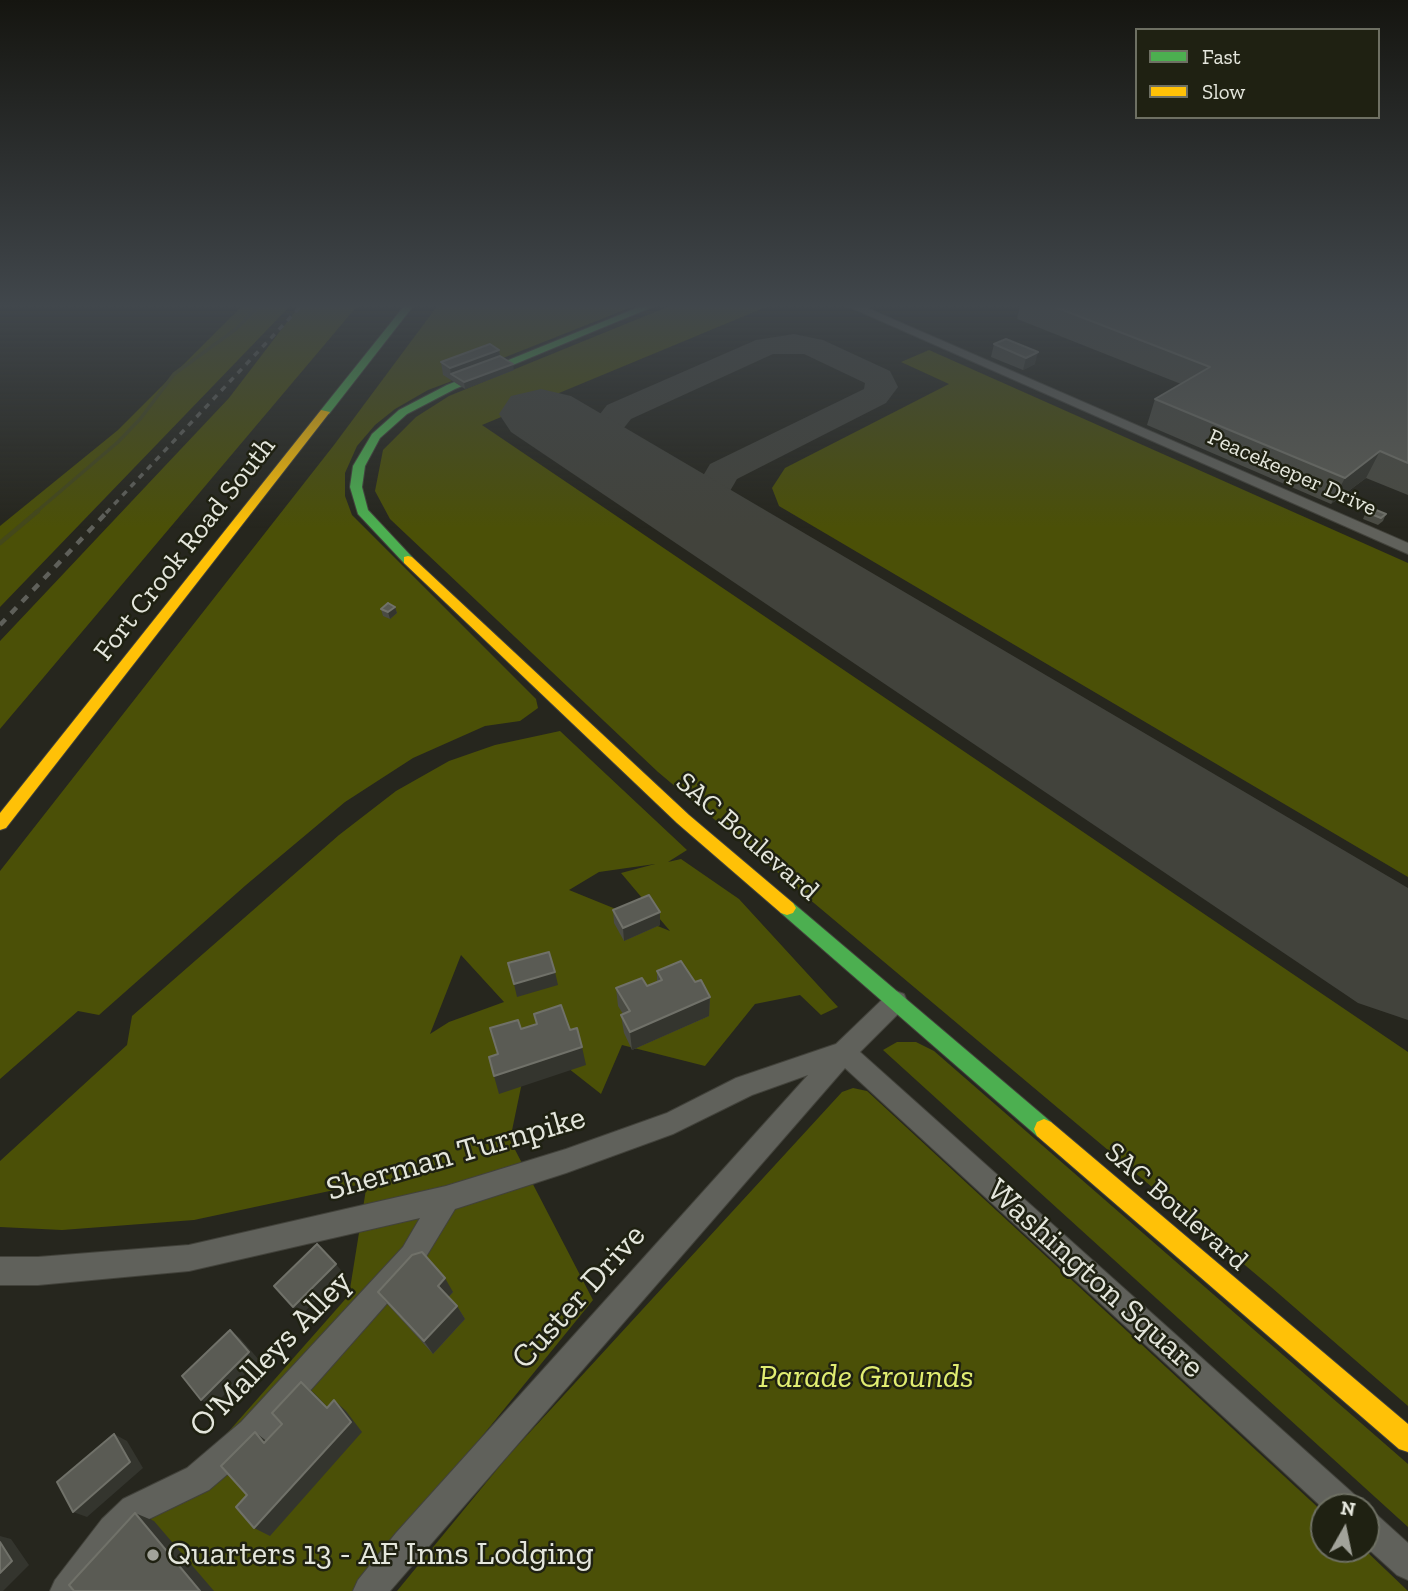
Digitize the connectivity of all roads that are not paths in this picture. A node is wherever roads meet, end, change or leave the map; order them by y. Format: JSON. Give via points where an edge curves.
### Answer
{"nodes":[{"id":1,"x":332,"y":379,"type":"edge"},
{"id":2,"x":352,"y":379,"type":"edge"},
{"id":3,"x":470,"y":379,"type":"edge"},
{"id":4,"x":1018,"y":379,"type":"edge"},
{"id":5,"x":218,"y":521,"type":"dead end"},
{"id":6,"x":1408,"y":549,"type":"edge"},
{"id":7,"x":0,"y":824,"type":"edge"},
{"id":8,"x":896,"y":1001,"type":"junction"},
{"id":9,"x":844,"y":1052,"type":"junction"},
{"id":10,"x":446,"y":1199,"type":"junction"},
{"id":11,"x":0,"y":1271,"type":"edge"},
{"id":12,"x":1408,"y":1440,"type":"edge"},
{"id":13,"x":1330,"y":1493,"type":"edge"},
{"id":14,"x":1380,"y":1539,"type":"edge"},
{"id":15,"x":1408,"y":1564,"type":"edge"},
{"id":16,"x":66,"y":1591,"type":"edge"},
{"id":17,"x":369,"y":1591,"type":"edge"}],
"edges":[{"from":1,"to":5,"type":"street","name":"Fort Crook Road South"},
{"from":2,"to":7,"type":"street","name":"Fort Crook Road South"},
{"from":3,"to":8,"type":"street","name":"SAC Boulevard","via":[[403,412],[376,436],[359,466],[356,487],[362,511],[390,543],[683,819]]},
{"from":4,"to":6,"type":"street","name":"Peacekeeper Drive"},
{"from":8,"to":9,"type":"street","name":"Sherman Turnpike"},
{"from":8,"to":12,"type":"street","name":"SAC Boulevard"},
{"from":9,"to":10,"type":"street","name":"Sherman Turnpike","via":[[745,1086],[673,1122]]},
{"from":9,"to":13,"type":"street","name":"Washington Square"},
{"from":9,"to":17,"type":"street","name":"Custer Drive"},
{"from":10,"to":11,"type":"street","name":"Sherman Turnpike","via":[[189,1258]]},
{"from":10,"to":16,"type":"street","name":"O'Malleys Alley","via":[[412,1256],[252,1433],[198,1479],[134,1510]]},
{"from":14,"to":15,"type":"street"}]}
